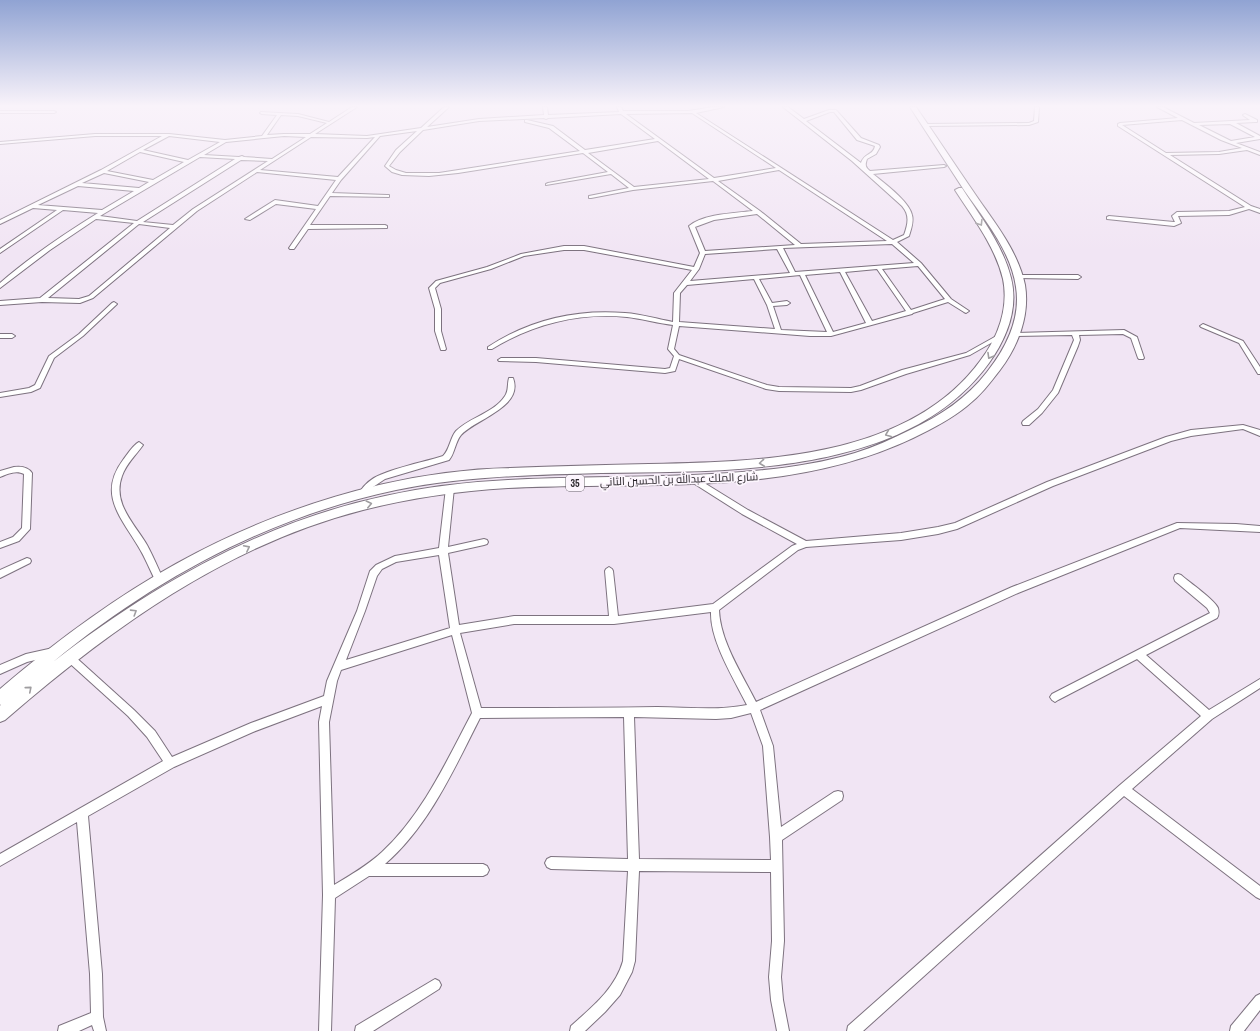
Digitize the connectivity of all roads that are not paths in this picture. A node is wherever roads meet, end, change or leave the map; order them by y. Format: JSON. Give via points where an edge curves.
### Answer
{"nodes":[{"id":1,"x":132,"y":155,"type":"edge"},
{"id":2,"x":158,"y":155,"type":"edge"},
{"id":3,"x":281,"y":155,"type":"edge"},
{"id":4,"x":361,"y":155,"type":"edge"},
{"id":5,"x":396,"y":155,"type":"edge"},
{"id":6,"x":569,"y":155,"type":"edge"},
{"id":7,"x":587,"y":155,"type":"edge"},
{"id":8,"x":678,"y":155,"type":"edge"},
{"id":9,"x":758,"y":155,"type":"edge"},
{"id":10,"x":847,"y":155,"type":"edge"},
{"id":11,"x":870,"y":155,"type":"edge"},
{"id":12,"x":937,"y":155,"type":"edge"},
{"id":13,"x":944,"y":155,"type":"edge"},
{"id":14,"x":1168,"y":155,"type":"edge"},
{"id":15,"x":200,"y":156,"type":"joint"},
{"id":16,"x":242,"y":157,"type":"junction"},
{"id":17,"x":273,"y":160,"type":"junction"},
{"id":18,"x":189,"y":162,"type":"junction"},
{"id":19,"x":944,"y":166,"type":"junction"},
{"id":20,"x":779,"y":169,"type":"junction"},
{"id":21,"x":103,"y":171,"type":"junction"},
{"id":22,"x":257,"y":171,"type":"junction"},
{"id":23,"x":866,"y":171,"type":"junction"},
{"id":24,"x":611,"y":173,"type":"junction"},
{"id":25,"x":339,"y":179,"type":"junction"},
{"id":26,"x":712,"y":180,"type":"junction"},
{"id":27,"x":154,"y":182,"type":"junction"},
{"id":28,"x":76,"y":184,"type":"junction"},
{"id":29,"x":548,"y":184,"type":"dead end"},
{"id":30,"x":963,"y":187,"type":"junction"},
{"id":31,"x":633,"y":189,"type":"junction"},
{"id":32,"x":140,"y":190,"type":"junction"},
{"id":33,"x":329,"y":194,"type":"junction"},
{"id":34,"x":387,"y":196,"type":"dead end"},
{"id":35,"x":591,"y":197,"type":"dead end"},
{"id":36,"x":31,"y":206,"type":"junction"},
{"id":37,"x":1250,"y":207,"type":"junction"},
{"id":38,"x":320,"y":208,"type":"junction"},
{"id":39,"x":61,"y":209,"type":"junction"},
{"id":40,"x":1260,"y":211,"type":"edge"},
{"id":41,"x":103,"y":212,"type":"junction"},
{"id":42,"x":758,"y":212,"type":"junction"},
{"id":43,"x":96,"y":217,"type":"junction"},
{"id":44,"x":1109,"y":218,"type":"dead end"},
{"id":45,"x":248,"y":220,"type":"dead end"},
{"id":46,"x":0,"y":222,"type":"edge"},
{"id":47,"x":139,"y":222,"type":"junction"},
{"id":48,"x":173,"y":226,"type":"junction"},
{"id":49,"x":307,"y":227,"type":"junction"},
{"id":50,"x":385,"y":227,"type":"dead end"},
{"id":51,"x":893,"y":242,"type":"junction"},
{"id":52,"x":800,"y":246,"type":"junction"},
{"id":53,"x":779,"y":247,"type":"junction"},
{"id":54,"x":292,"y":248,"type":"dead end"},
{"id":55,"x":0,"y":251,"type":"edge"},
{"id":56,"x":703,"y":253,"type":"junction"},
{"id":57,"x":919,"y":264,"type":"junction"},
{"id":58,"x":879,"y":268,"type":"junction"},
{"id":59,"x":696,"y":269,"type":"junction"},
{"id":60,"x":842,"y":271,"type":"junction"},
{"id":61,"x":802,"y":274,"type":"junction"},
{"id":62,"x":794,"y":275,"type":"junction"},
{"id":63,"x":0,"y":276,"type":"edge"},
{"id":64,"x":1019,"y":277,"type":"junction"},
{"id":65,"x":1078,"y":277,"type":"dead end"},
{"id":66,"x":8,"y":278,"type":"junction"},
{"id":67,"x":756,"y":278,"type":"junction"},
{"id":68,"x":684,"y":283,"type":"junction"},
{"id":69,"x":0,"y":286,"type":"edge"},
{"id":70,"x":42,"y":300,"type":"junction"},
{"id":71,"x":949,"y":300,"type":"junction"},
{"id":72,"x":0,"y":303,"type":"edge"},
{"id":73,"x":787,"y":303,"type":"dead end"},
{"id":74,"x":114,"y":304,"type":"dead end"},
{"id":75,"x":770,"y":305,"type":"junction"},
{"id":76,"x":966,"y":311,"type":"dead end"},
{"id":77,"x":910,"y":313,"type":"junction"},
{"id":78,"x":676,"y":324,"type":"junction"},
{"id":79,"x":870,"y":324,"type":"junction"},
{"id":80,"x":1202,"y":326,"type":"dead end"},
{"id":81,"x":779,"y":332,"type":"junction"},
{"id":82,"x":1075,"y":333,"type":"junction"},
{"id":83,"x":831,"y":334,"type":"junction"},
{"id":84,"x":1015,"y":334,"type":"junction"},
{"id":85,"x":1002,"y":335,"type":"junction"},
{"id":86,"x":0,"y":336,"type":"edge"},
{"id":87,"x":12,"y":336,"type":"dead end"},
{"id":88,"x":490,"y":348,"type":"dead end"},
{"id":89,"x":443,"y":349,"type":"dead end"},
{"id":90,"x":677,"y":356,"type":"junction"},
{"id":91,"x":1141,"y":358,"type":"dead end"},
{"id":92,"x":501,"y":360,"type":"dead end"},
{"id":93,"x":1260,"y":372,"type":"edge"},
{"id":94,"x":511,"y":380,"type":"dead end"},
{"id":95,"x":0,"y":395,"type":"edge"},
{"id":96,"x":1026,"y":423,"type":"dead end"},
{"id":97,"x":1260,"y":434,"type":"edge"},
{"id":98,"x":139,"y":445,"type":"dead end"},
{"id":99,"x":0,"y":474,"type":"edge"},
{"id":100,"x":693,"y":479,"type":"junction"},
{"id":101,"x":450,"y":488,"type":"junction"},
{"id":102,"x":363,"y":494,"type":"junction"},
{"id":103,"x":1260,"y":529,"type":"edge"},
{"id":104,"x":484,"y":542,"type":"dead end"},
{"id":105,"x":805,"y":544,"type":"junction"},
{"id":106,"x":0,"y":545,"type":"edge"},
{"id":107,"x":443,"y":551,"type":"junction"},
{"id":108,"x":27,"y":560,"type":"dead end"},
{"id":109,"x":609,"y":571,"type":"dead end"},
{"id":110,"x":0,"y":574,"type":"edge"},
{"id":111,"x":1178,"y":578,"type":"dead end"},
{"id":112,"x":159,"y":579,"type":"junction"},
{"id":113,"x":715,"y":608,"type":"junction"},
{"id":114,"x":614,"y":620,"type":"junction"},
{"id":115,"x":455,"y":630,"type":"junction"},
{"id":116,"x":54,"y":652,"type":"junction"},
{"id":117,"x":1138,"y":654,"type":"junction"},
{"id":118,"x":69,"y":657,"type":"junction"},
{"id":119,"x":339,"y":666,"type":"junction"},
{"id":120,"x":0,"y":670,"type":"edge"},
{"id":121,"x":1260,"y":683,"type":"edge"},
{"id":122,"x":1054,"y":697,"type":"dead end"},
{"id":123,"x":0,"y":698,"type":"edge"},
{"id":124,"x":327,"y":700,"type":"junction"},
{"id":125,"x":754,"y":708,"type":"junction"},
{"id":126,"x":477,"y":713,"type":"junction"},
{"id":127,"x":629,"y":713,"type":"junction"},
{"id":128,"x":0,"y":715,"type":"edge"},
{"id":129,"x":1208,"y":716,"type":"junction"},
{"id":130,"x":170,"y":763,"type":"junction"},
{"id":131,"x":1124,"y":789,"type":"junction"},
{"id":132,"x":838,"y":796,"type":"dead end"},
{"id":133,"x":82,"y":815,"type":"junction"},
{"id":134,"x":776,"y":837,"type":"junction"},
{"id":135,"x":0,"y":860,"type":"edge"},
{"id":136,"x":551,"y":863,"type":"dead end"},
{"id":137,"x":634,"y":865,"type":"junction"},
{"id":138,"x":777,"y":866,"type":"junction"},
{"id":139,"x":369,"y":870,"type":"junction"},
{"id":140,"x":483,"y":870,"type":"dead end"},
{"id":141,"x":1260,"y":893,"type":"edge"},
{"id":142,"x":329,"y":895,"type":"junction"},
{"id":143,"x":435,"y":985,"type":"dead end"},
{"id":144,"x":1260,"y":1000,"type":"edge"},
{"id":145,"x":97,"y":1017,"type":"junction"},
{"id":146,"x":64,"y":1031,"type":"edge"},
{"id":147,"x":100,"y":1031,"type":"edge"},
{"id":148,"x":325,"y":1031,"type":"edge"},
{"id":149,"x":360,"y":1031,"type":"edge"},
{"id":150,"x":576,"y":1031,"type":"edge"},
{"id":151,"x":784,"y":1031,"type":"edge"},
{"id":152,"x":853,"y":1031,"type":"edge"},
{"id":153,"x":1236,"y":1031,"type":"edge"}],
"edges":[{"from":1,"to":21,"type":"street"},
{"from":2,"to":18,"type":"street"},
{"from":3,"to":17,"type":"street"},
{"from":4,"to":25,"type":"street"},
{"from":5,"to":6,"type":"street","via":[[389,163],[390,170],[408,174],[434,174]]},
{"from":7,"to":24,"type":"street"},
{"from":8,"to":26,"type":"street"},
{"from":9,"to":20,"type":"street"},
{"from":10,"to":23,"type":"street"},
{"from":11,"to":23,"type":"street","via":[[865,158],[863,164]]},
{"from":12,"to":19,"type":"highway","name":"شارع الملك عبدالله بن الحسين الثاني","number":"35"},
{"from":13,"to":30,"type":"highway","name":"شارع الملك عبدالله بن الحسين الثاني","number":"35"},
{"from":14,"to":37,"type":"street"},
{"from":15,"to":16,"type":"street"},
{"from":15,"to":18,"type":"street"},
{"from":16,"to":17,"type":"street"},
{"from":16,"to":47,"type":"street"},
{"from":17,"to":22,"type":"street"},
{"from":18,"to":27,"type":"street"},
{"from":19,"to":23,"type":"street"},
{"from":19,"to":30,"type":"highway","name":"شارع الملك عبدالله بن الحسين الثاني","number":"35","via":[[952,180]]},
{"from":20,"to":26,"type":"street"},
{"from":20,"to":51,"type":"street"},
{"from":21,"to":27,"type":"street"},
{"from":21,"to":28,"type":"street"},
{"from":22,"to":25,"type":"street"},
{"from":22,"to":48,"type":"street","via":[[210,199]]},
{"from":23,"to":51,"type":"street","via":[[905,206],[910,215],[911,223],[906,236]]},
{"from":24,"to":29,"type":"street"},
{"from":24,"to":31,"type":"street"},
{"from":25,"to":33,"type":"street"},
{"from":26,"to":31,"type":"street"},
{"from":26,"to":42,"type":"street"},
{"from":27,"to":32,"type":"street"},
{"from":28,"to":32,"type":"street"},
{"from":28,"to":36,"type":"street"},
{"from":30,"to":64,"type":"highway","name":"شارع الملك عبدالله بن الحسين الثاني","number":"35","via":[[1009,254]]},
{"from":30,"to":85,"type":"highway","name":"شارع الملك عبدالله بن الحسين الثاني","number":"35","one_way":true,"via":[[1007,279],[1010,298]]},
{"from":31,"to":35,"type":"street"},
{"from":32,"to":41,"type":"street"},
{"from":33,"to":34,"type":"street"},
{"from":33,"to":38,"type":"street"},
{"from":36,"to":39,"type":"street"},
{"from":36,"to":46,"type":"street"},
{"from":37,"to":40,"type":"street"},
{"from":37,"to":44,"type":"street","via":[[1229,213],[1175,215],[1177,224]]},
{"from":38,"to":45,"type":"street","via":[[275,202]]},
{"from":38,"to":49,"type":"street"},
{"from":39,"to":41,"type":"street"},
{"from":39,"to":55,"type":"street"},
{"from":41,"to":43,"type":"street"},
{"from":42,"to":52,"type":"street"},
{"from":42,"to":56,"type":"street","via":[[694,224],[692,227]]},
{"from":43,"to":47,"type":"street"},
{"from":43,"to":66,"type":"street"},
{"from":47,"to":48,"type":"street"},
{"from":47,"to":70,"type":"street"},
{"from":48,"to":70,"type":"street","via":[[91,297],[80,301]]},
{"from":49,"to":50,"type":"street"},
{"from":49,"to":54,"type":"street"},
{"from":51,"to":52,"type":"street"},
{"from":51,"to":57,"type":"street"},
{"from":52,"to":53,"type":"street"},
{"from":53,"to":56,"type":"street"},
{"from":53,"to":62,"type":"street"},
{"from":56,"to":59,"type":"street"},
{"from":57,"to":58,"type":"street"},
{"from":57,"to":71,"type":"street"},
{"from":58,"to":60,"type":"street"},
{"from":58,"to":77,"type":"street"},
{"from":59,"to":68,"type":"street"},
{"from":59,"to":89,"type":"street","via":[[584,248],[564,248],[523,255],[489,268],[438,282],[432,288],[438,308],[438,331]]},
{"from":60,"to":61,"type":"street"},
{"from":60,"to":79,"type":"street"},
{"from":61,"to":62,"type":"street"},
{"from":61,"to":83,"type":"street"},
{"from":62,"to":67,"type":"street"},
{"from":63,"to":66,"type":"street"},
{"from":64,"to":65,"type":"street"},
{"from":64,"to":84,"type":"highway","name":"شارع الملك عبدالله بن الحسين الثاني","number":"35","via":[[1022,303]]},
{"from":66,"to":69,"type":"street"},
{"from":67,"to":68,"type":"street"},
{"from":67,"to":75,"type":"street"},
{"from":68,"to":78,"type":"street","via":[[678,289],[676,297]]},
{"from":70,"to":72,"type":"street"},
{"from":71,"to":76,"type":"street"},
{"from":71,"to":77,"type":"street"},
{"from":73,"to":75,"type":"street"},
{"from":74,"to":95,"type":"street","via":[[81,335],[51,357],[38,386],[31,390]]},
{"from":75,"to":81,"type":"street"},
{"from":77,"to":79,"type":"street"},
{"from":78,"to":81,"type":"street"},
{"from":78,"to":88,"type":"street","via":[[626,315],[575,316],[520,330]]},
{"from":78,"to":90,"type":"street","via":[[671,348]]},
{"from":79,"to":83,"type":"street"},
{"from":80,"to":93,"type":"street","via":[[1241,342]]},
{"from":81,"to":83,"type":"street"},
{"from":82,"to":84,"type":"street"},
{"from":82,"to":91,"type":"street","via":[[1130,334],[1137,341]]},
{"from":82,"to":96,"type":"street","via":[[1077,340],[1056,391],[1040,411]]},
{"from":84,"to":100,"type":"highway","name":"شارع الملك عبدالله بن الحسين الثاني","number":"35","via":[[1008,351],[973,396],[948,415],[898,442],[860,456],[800,471]]},
{"from":85,"to":90,"type":"street","via":[[968,354],[851,390],[766,387]]},
{"from":85,"to":102,"type":"highway","name":"شارع الملك عبدالله بن الحسين الثاني","number":"35","one_way":true,"via":[[977,373],[958,393],[929,414],[888,434],[839,449],[801,458],[720,466],[505,472],[413,482]]},
{"from":86,"to":87,"type":"street"},
{"from":90,"to":92,"type":"street","via":[[673,369],[660,371],[536,360]]},
{"from":94,"to":102,"type":"street","via":[[513,387],[510,396],[458,434],[446,458],[382,477],[370,485]]},
{"from":97,"to":105,"type":"street","via":[[1243,428],[1191,433],[1169,438],[1050,484],[944,530]]},
{"from":98,"to":112,"type":"street","via":[[124,464],[116,479],[114,490],[119,510]]},
{"from":99,"to":106,"type":"street","via":[[16,469],[23,469],[28,473],[26,529],[16,538]]},
{"from":100,"to":101,"type":"highway","name":"شارع الملك عبدالله بن الحسين الثاني","number":"35"},
{"from":100,"to":105,"type":"street","via":[[745,512]]},
{"from":101,"to":107,"type":"street"},
{"from":118,"to":101,"type":"highway","name":"شارع الملك عبدالله بن الحسين الثاني","number":"35","one_way":true,"via":[[118,621],[186,579],[263,540],[345,510]]},
{"from":102,"to":112,"type":"highway","name":"شارع الملك عبدالله بن الحسين الثاني","number":"35","via":[[291,515],[249,532],[214,548]]},
{"from":103,"to":125,"type":"street","via":[[1180,525],[1015,590]]},
{"from":104,"to":107,"type":"street"},
{"from":105,"to":113,"type":"street"},
{"from":107,"to":115,"type":"street"},
{"from":107,"to":119,"type":"street","via":[[395,559],[379,567],[372,574],[361,611]]},
{"from":108,"to":110,"type":"street"},
{"from":109,"to":114,"type":"street"},
{"from":111,"to":117,"type":"street","via":[[1210,605],[1214,615]]},
{"from":112,"to":116,"type":"highway","name":"شارع الملك عبدالله بن الحسين الثاني","number":"35"},
{"from":113,"to":114,"type":"street"},
{"from":113,"to":125,"type":"street","via":[[719,638]]},
{"from":114,"to":115,"type":"street","via":[[514,620]]},
{"from":115,"to":119,"type":"street"},
{"from":115,"to":126,"type":"street"},
{"from":116,"to":120,"type":"street","via":[[26,658]]},
{"from":116,"to":123,"type":"highway","name":"شارع الملك عبدالله بن الحسين الثاني","number":"35"},
{"from":117,"to":122,"type":"street"},
{"from":117,"to":129,"type":"street"},
{"from":128,"to":118,"type":"highway","name":"شارع الملك عبدالله بن الحسين الثاني","number":"35","one_way":true},
{"from":118,"to":130,"type":"street","via":[[131,713],[151,734]]},
{"from":119,"to":124,"type":"street"},
{"from":121,"to":129,"type":"street"},
{"from":124,"to":130,"type":"street","via":[[251,728]]},
{"from":124,"to":142,"type":"street","via":[[324,746]]},
{"from":125,"to":127,"type":"street","via":[[716,714]]},
{"from":125,"to":134,"type":"street","via":[[768,746]]},
{"from":126,"to":127,"type":"street"},
{"from":126,"to":139,"type":"street","via":[[424,810],[388,854]]},
{"from":127,"to":137,"type":"street"},
{"from":129,"to":131,"type":"street"},
{"from":130,"to":133,"type":"street"},
{"from":131,"to":141,"type":"street"},
{"from":131,"to":152,"type":"street"},
{"from":132,"to":134,"type":"street"},
{"from":133,"to":135,"type":"street"},
{"from":133,"to":145,"type":"street","via":[[96,974]]},
{"from":134,"to":138,"type":"street"},
{"from":136,"to":137,"type":"street"},
{"from":137,"to":138,"type":"street"},
{"from":137,"to":150,"type":"street","via":[[627,973],[614,994]]},
{"from":138,"to":151,"type":"street","via":[[778,942],[775,977]]},
{"from":139,"to":140,"type":"street"},
{"from":139,"to":142,"type":"street"},
{"from":142,"to":148,"type":"street"},
{"from":143,"to":149,"type":"street"},
{"from":144,"to":153,"type":"street"},
{"from":145,"to":146,"type":"street"},
{"from":145,"to":147,"type":"street"}]}
